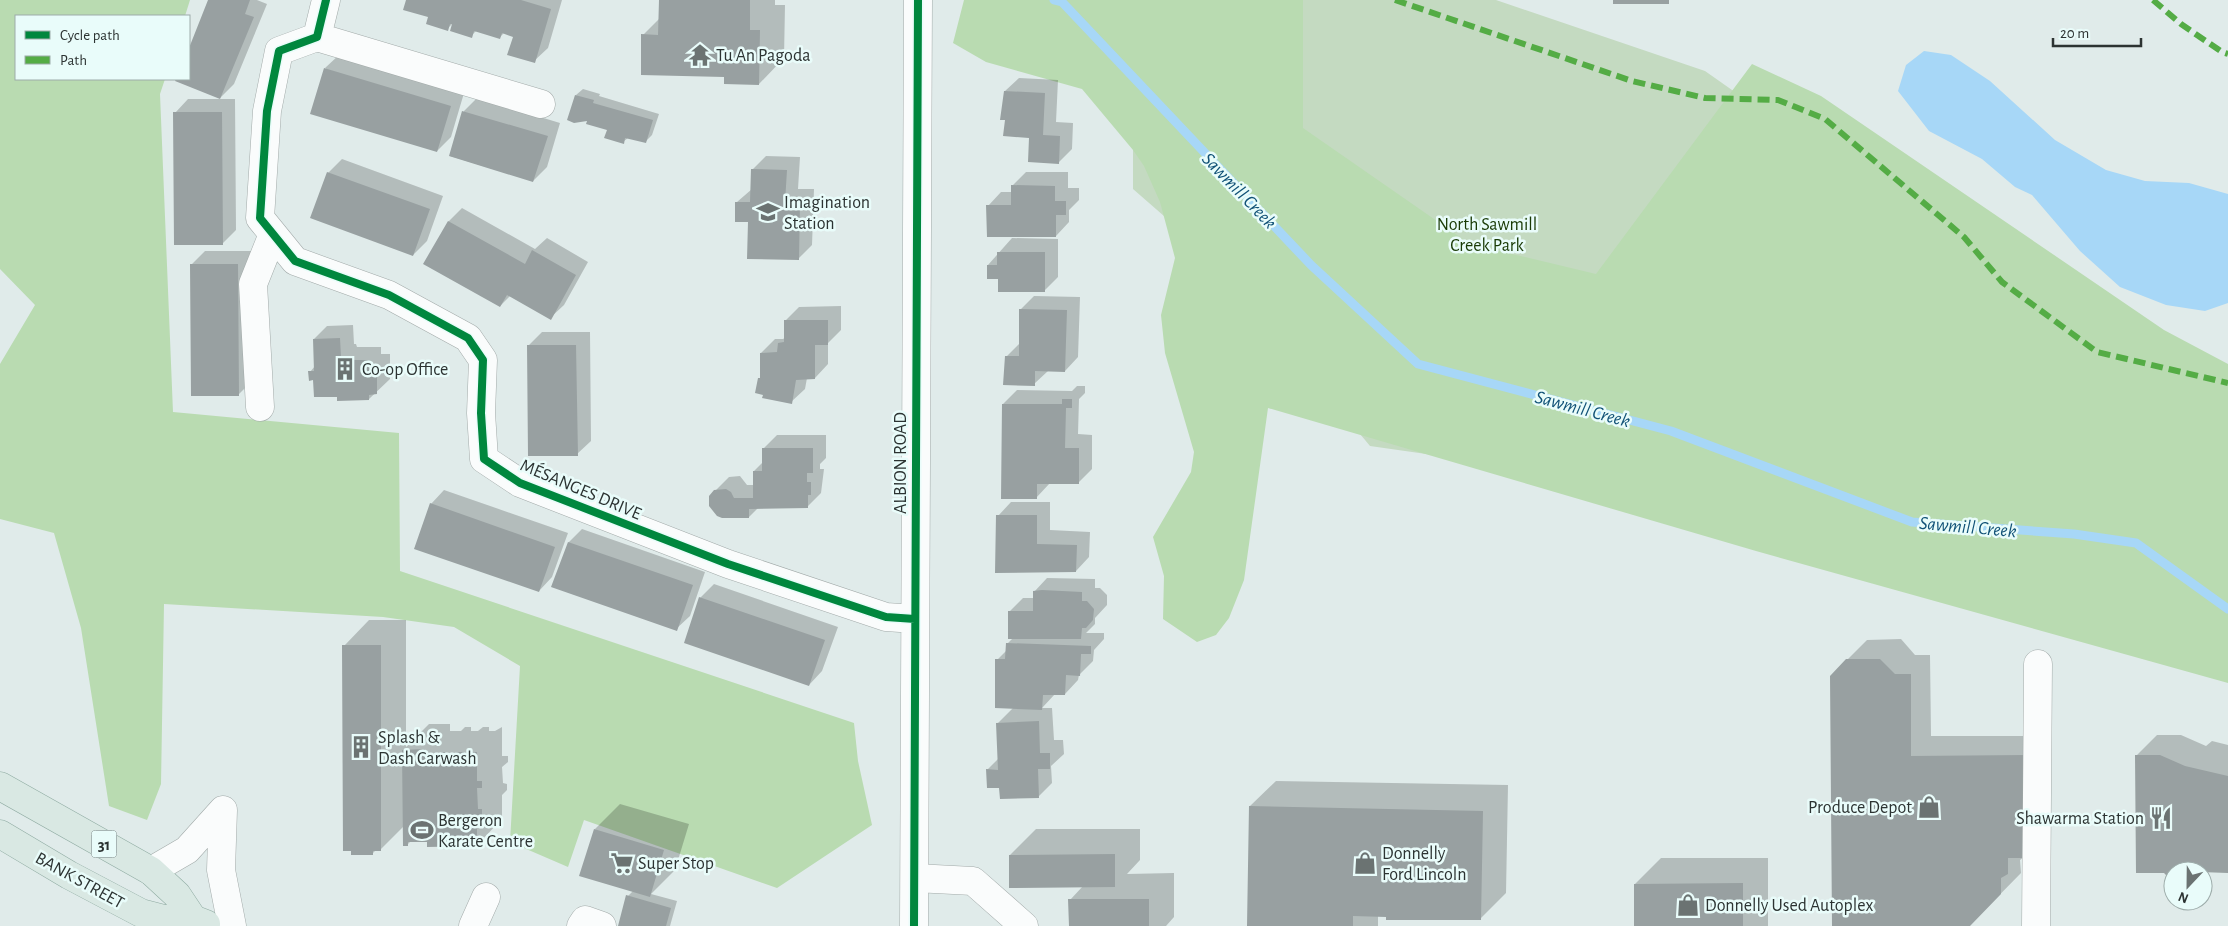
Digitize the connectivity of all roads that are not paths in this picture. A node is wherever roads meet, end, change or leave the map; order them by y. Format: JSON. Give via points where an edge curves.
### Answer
{"nodes":[{"id":1,"x":326,"y":0,"type":"edge"},
{"id":2,"x":918,"y":0,"type":"edge"},
{"id":3,"x":316,"y":37,"type":"junction"},
{"id":4,"x":542,"y":104,"type":"dead end"},
{"id":5,"x":273,"y":234,"type":"junction"},
{"id":6,"x":260,"y":407,"type":"dead end"},
{"id":7,"x":914,"y":619,"type":"junction"},
{"id":8,"x":2038,"y":664,"type":"dead end"},
{"id":9,"x":0,"y":786,"type":"edge"},
{"id":10,"x":0,"y":834,"type":"edge"},
{"id":11,"x":151,"y":871,"type":"junction"},
{"id":12,"x":915,"y":878,"type":"junction"},
{"id":13,"x":486,"y":896,"type":"dead end"},
{"id":14,"x":202,"y":923,"type":"edge"},
{"id":15,"x":232,"y":926,"type":"edge"},
{"id":16,"x":473,"y":926,"type":"edge"},
{"id":17,"x":581,"y":926,"type":"edge"},
{"id":18,"x":602,"y":926,"type":"edge"},
{"id":19,"x":914,"y":926,"type":"edge"},
{"id":20,"x":1024,"y":926,"type":"edge"},
{"id":21,"x":2036,"y":926,"type":"edge"}],
"edges":[{"from":1,"to":3,"type":"street"},
{"from":2,"to":7,"type":"street","name":"ALBION ROAD"},
{"from":3,"to":4,"type":"street"},
{"from":3,"to":5,"type":"street","name":"MÉSANGES DRIVE","via":[[278,51],[267,111],[260,218]]},
{"from":5,"to":6,"type":"street","via":[[253,284]]},
{"from":5,"to":7,"type":"street","name":"MÉSANGES DRIVE","via":[[294,260],[389,295],[468,338],[483,360],[481,412],[484,459],[520,484],[728,564],[886,617]]},
{"from":7,"to":12,"type":"street","name":"ALBION ROAD"},
{"from":8,"to":21,"type":"street"},
{"from":9,"to":11,"type":"main road","name":"BANK STREET","number":"31"},
{"from":10,"to":14,"type":"main road","name":"BANK STREET","number":"31","via":[[141,914]]},
{"from":11,"to":14,"type":"main road","name":"BANK STREET","number":"31"},
{"from":11,"to":15,"type":"street","via":[[187,850],[223,810],[221,870]]},
{"from":12,"to":19,"type":"street","name":"ALBION ROAD"},
{"from":12,"to":20,"type":"street","via":[[973,881]]},
{"from":13,"to":16,"type":"street"},
{"from":17,"to":18,"type":"street","via":[[585,920]]}]}
